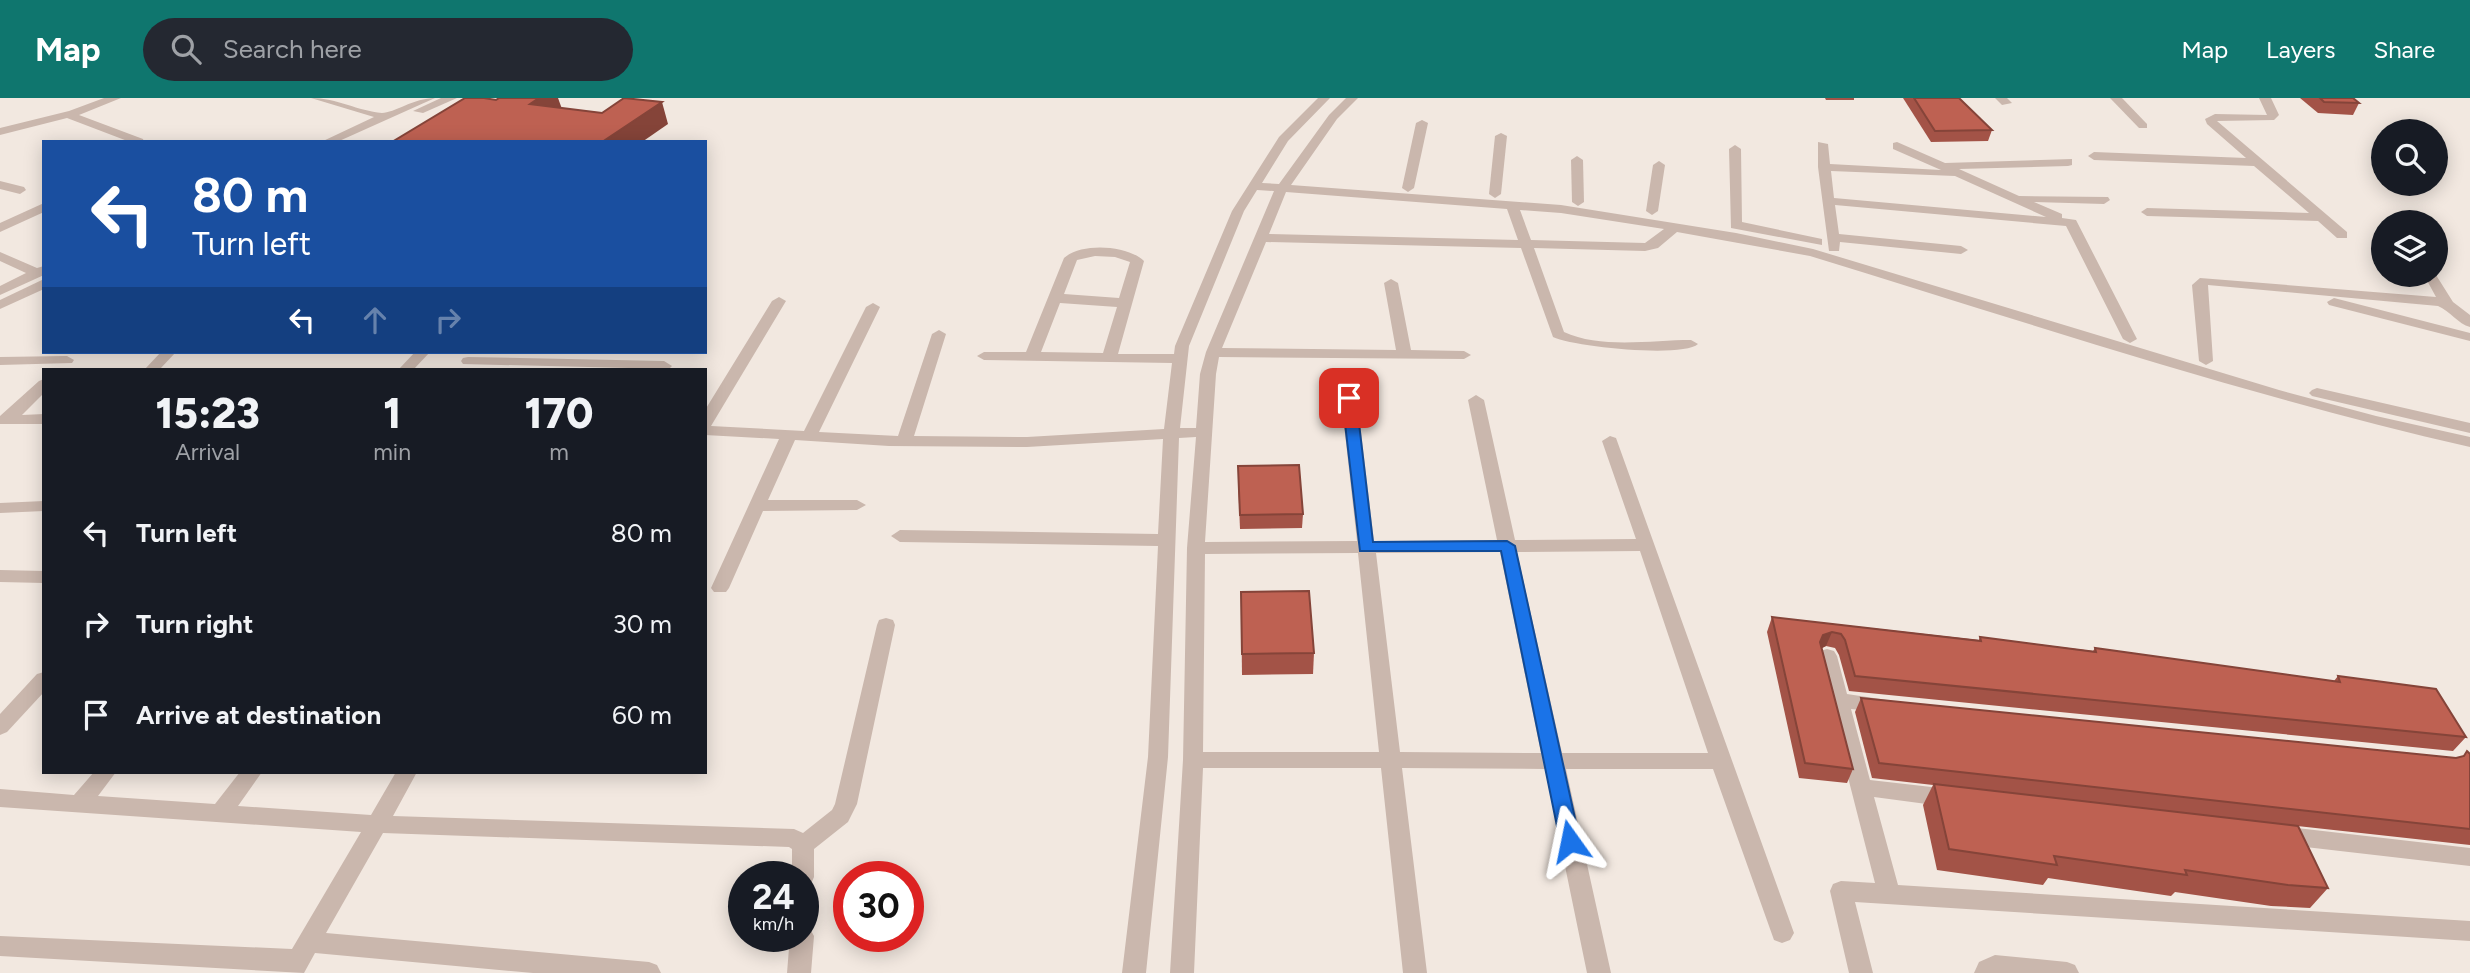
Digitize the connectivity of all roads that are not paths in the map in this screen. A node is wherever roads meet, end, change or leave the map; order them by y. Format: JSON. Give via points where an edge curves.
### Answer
{"nodes":[{"id":1,"x":115,"y":98,"type":"edge"},
{"id":2,"x":320,"y":98,"type":"edge"},
{"id":3,"x":429,"y":98,"type":"edge"},
{"id":4,"x":451,"y":98,"type":"edge"},
{"id":5,"x":1324,"y":98,"type":"edge"},
{"id":6,"x":1352,"y":98,"type":"edge"},
{"id":7,"x":2116,"y":98,"type":"edge"},
{"id":8,"x":2265,"y":98,"type":"edge"},
{"id":9,"x":67,"y":114,"type":"junction"},
{"id":10,"x":385,"y":117,"type":"junction"},
{"id":11,"x":1422,"y":123,"type":"dead end"},
{"id":12,"x":2143,"y":126,"type":"dead end"},
{"id":13,"x":0,"y":132,"type":"edge"},
{"id":14,"x":1500,"y":136,"type":"dead end"},
{"id":15,"x":136,"y":140,"type":"edge"},
{"id":16,"x":332,"y":140,"type":"edge"},
{"id":17,"x":355,"y":140,"type":"edge"},
{"id":18,"x":1822,"y":144,"type":"dead end"},
{"id":19,"x":1897,"y":146,"type":"dead end"},
{"id":20,"x":1735,"y":149,"type":"dead end"},
{"id":21,"x":2094,"y":156,"type":"dead end"},
{"id":22,"x":1577,"y":160,"type":"dead end"},
{"id":23,"x":2068,"y":162,"type":"dead end"},
{"id":24,"x":2258,"y":162,"type":"junction"},
{"id":25,"x":1659,"y":165,"type":"dead end"},
{"id":26,"x":1942,"y":166,"type":"junction"},
{"id":27,"x":1824,"y":167,"type":"junction"},
{"id":28,"x":1963,"y":175,"type":"junction"},
{"id":29,"x":1256,"y":182,"type":"junction"},
{"id":30,"x":0,"y":185,"type":"edge"},
{"id":31,"x":1284,"y":185,"type":"junction"},
{"id":32,"x":1408,"y":188,"type":"junction"},
{"id":33,"x":20,"y":190,"type":"dead end"},
{"id":34,"x":1494,"y":194,"type":"junction"},
{"id":35,"x":2013,"y":198,"type":"junction"},
{"id":36,"x":2104,"y":200,"type":"dead end"},
{"id":37,"x":1828,"y":201,"type":"junction"},
{"id":38,"x":1578,"y":202,"type":"junction"},
{"id":39,"x":1512,"y":205,"type":"junction"},
{"id":40,"x":42,"y":208,"type":"edge"},
{"id":41,"x":1652,"y":211,"type":"junction"},
{"id":42,"x":2147,"y":212,"type":"dead end"},
{"id":43,"x":2321,"y":217,"type":"junction"},
{"id":44,"x":2071,"y":223,"type":"junction"},
{"id":45,"x":1736,"y":225,"type":"junction"},
{"id":46,"x":1675,"y":226,"type":"junction"},
{"id":47,"x":0,"y":228,"type":"edge"},
{"id":48,"x":2342,"y":235,"type":"dead end"},
{"id":49,"x":1260,"y":238,"type":"junction"},
{"id":50,"x":1524,"y":245,"type":"junction"},
{"id":51,"x":1834,"y":247,"type":"junction"},
{"id":52,"x":1961,"y":250,"type":"dead end"},
{"id":53,"x":0,"y":256,"type":"edge"},
{"id":54,"x":41,"y":275,"type":"edge"},
{"id":55,"x":1391,"y":283,"type":"dead end"},
{"id":56,"x":2437,"y":287,"type":"edge"},
{"id":57,"x":2287,"y":290,"type":"junction"},
{"id":58,"x":0,"y":291,"type":"edge"},
{"id":59,"x":1055,"y":298,"type":"junction"},
{"id":60,"x":779,"y":301,"type":"dead end"},
{"id":61,"x":1125,"y":303,"type":"junction"},
{"id":62,"x":2448,"y":304,"type":"junction"},
{"id":63,"x":0,"y":305,"type":"edge"},
{"id":64,"x":873,"y":307,"type":"dead end"},
{"id":65,"x":2470,"y":323,"type":"edge"},
{"id":66,"x":939,"y":334,"type":"dead end"},
{"id":67,"x":2470,"y":337,"type":"edge"},
{"id":68,"x":2130,"y":339,"type":"junction"},
{"id":69,"x":1691,"y":344,"type":"dead end"},
{"id":70,"x":1213,"y":352,"type":"junction"},
{"id":71,"x":167,"y":354,"type":"edge"},
{"id":72,"x":421,"y":354,"type":"edge"},
{"id":73,"x":1404,"y":354,"type":"junction"},
{"id":74,"x":1464,"y":355,"type":"dead end"},
{"id":75,"x":984,"y":356,"type":"dead end"},
{"id":76,"x":1032,"y":356,"type":"junction"},
{"id":77,"x":1109,"y":358,"type":"junction"},
{"id":78,"x":1181,"y":359,"type":"junction"},
{"id":79,"x":67,"y":360,"type":"edge"},
{"id":80,"x":0,"y":361,"type":"edge"},
{"id":81,"x":468,"y":361,"type":"edge"},
{"id":82,"x":2206,"y":361,"type":"junction"},
{"id":83,"x":664,"y":366,"type":"dead end"},
{"id":84,"x":153,"y":368,"type":"edge"},
{"id":85,"x":407,"y":368,"type":"edge"},
{"id":86,"x":42,"y":386,"type":"edge"},
{"id":87,"x":1349,"y":398,"type":"dead end"},
{"id":88,"x":1476,"y":400,"type":"dead end"},
{"id":89,"x":42,"y":419,"type":"edge"},
{"id":90,"x":4,"y":420,"type":"edge"},
{"id":91,"x":707,"y":420,"type":"edge"},
{"id":92,"x":2470,"y":428,"type":"edge"},
{"id":93,"x":707,"y":430,"type":"edge"},
{"id":94,"x":1202,"y":432,"type":"junction"},
{"id":95,"x":1171,"y":434,"type":"junction"},
{"id":96,"x":789,"y":436,"type":"junction"},
{"id":97,"x":809,"y":437,"type":"junction"},
{"id":98,"x":904,"y":441,"type":"junction"},
{"id":99,"x":1610,"y":441,"type":"dead end"},
{"id":100,"x":2470,"y":442,"type":"edge"},
{"id":101,"x":857,"y":505,"type":"dead end"},
{"id":102,"x":42,"y":506,"type":"edge"},
{"id":103,"x":757,"y":506,"type":"junction"},
{"id":104,"x":0,"y":508,"type":"edge"},
{"id":105,"x":900,"y":536,"type":"dead end"},
{"id":106,"x":1167,"y":540,"type":"junction"},
{"id":107,"x":1647,"y":545,"type":"junction"},
{"id":108,"x":1507,"y":546,"type":"junction"},
{"id":109,"x":1366,"y":547,"type":"junction"},
{"id":110,"x":1196,"y":548,"type":"junction"},
{"id":111,"x":0,"y":576,"type":"edge"},
{"id":112,"x":36,"y":577,"type":"edge"},
{"id":113,"x":720,"y":588,"type":"dead end"},
{"id":114,"x":886,"y":625,"type":"dead end"},
{"id":115,"x":1827,"y":656,"type":"edge"},
{"id":116,"x":42,"y":681,"type":"edge"},
{"id":117,"x":1838,"y":700,"type":"junction"},
{"id":118,"x":1893,"y":706,"type":"edge"},
{"id":119,"x":0,"y":726,"type":"edge"},
{"id":120,"x":1193,"y":760,"type":"junction"},
{"id":121,"x":1391,"y":761,"type":"junction"},
{"id":122,"x":1553,"y":761,"type":"junction"},
{"id":123,"x":1721,"y":761,"type":"junction"},
{"id":124,"x":104,"y":774,"type":"edge"},
{"id":125,"x":250,"y":774,"type":"edge"},
{"id":126,"x":406,"y":774,"type":"edge"},
{"id":127,"x":1859,"y":787,"type":"junction"},
{"id":128,"x":0,"y":798,"type":"edge"},
{"id":129,"x":1970,"y":800,"type":"edge"},
{"id":130,"x":80,"y":803,"type":"junction"},
{"id":131,"x":222,"y":811,"type":"junction"},
{"id":132,"x":376,"y":824,"type":"junction"},
{"id":133,"x":2262,"y":833,"type":"edge"},
{"id":134,"x":803,"y":845,"type":"junction"},
{"id":135,"x":2470,"y":857,"type":"edge"},
{"id":136,"x":803,"y":861,"type":"edge"},
{"id":137,"x":1889,"y":894,"type":"junction"},
{"id":138,"x":2470,"y":931,"type":"edge"},
{"id":139,"x":1782,"y":933,"type":"dead end"},
{"id":140,"x":0,"y":946,"type":"edge"},
{"id":141,"x":801,"y":952,"type":"edge"},
{"id":142,"x":299,"y":959,"type":"edge"},
{"id":143,"x":649,"y":973,"type":"edge"},
{"id":144,"x":799,"y":973,"type":"edge"},
{"id":145,"x":1134,"y":973,"type":"edge"},
{"id":146,"x":1182,"y":973,"type":"edge"},
{"id":147,"x":1415,"y":973,"type":"edge"},
{"id":148,"x":1599,"y":973,"type":"edge"},
{"id":149,"x":1861,"y":973,"type":"edge"},
{"id":150,"x":1986,"y":973,"type":"edge"},
{"id":151,"x":2067,"y":973,"type":"edge"}],
"edges":[{"from":1,"to":9,"type":"street"},
{"from":2,"to":10,"type":"street"},
{"from":3,"to":10,"type":"street"},
{"from":4,"to":17,"type":"street"},
{"from":5,"to":29,"type":"street","via":[[1283,139]]},
{"from":6,"to":31,"type":"street"},
{"from":7,"to":12,"type":"street"},
{"from":8,"to":24,"type":"street","via":[[2270,118],[2211,119]]},
{"from":9,"to":13,"type":"street"},
{"from":9,"to":15,"type":"street"},
{"from":10,"to":16,"type":"street"},
{"from":11,"to":32,"type":"street"},
{"from":14,"to":34,"type":"street"},
{"from":18,"to":27,"type":"street"},
{"from":19,"to":26,"type":"street"},
{"from":20,"to":45,"type":"street"},
{"from":21,"to":24,"type":"street"},
{"from":22,"to":38,"type":"street"},
{"from":23,"to":26,"type":"street"},
{"from":24,"to":43,"type":"street"},
{"from":25,"to":41,"type":"street"},
{"from":26,"to":28,"type":"street"},
{"from":27,"to":28,"type":"street"},
{"from":27,"to":37,"type":"street"},
{"from":28,"to":35,"type":"street"},
{"from":29,"to":31,"type":"street"},
{"from":29,"to":78,"type":"street","via":[[1233,219],[1184,339]]},
{"from":30,"to":33,"type":"street"},
{"from":31,"to":32,"type":"street"},
{"from":31,"to":39,"type":"street"},
{"from":31,"to":49,"type":"street"},
{"from":32,"to":34,"type":"street"},
{"from":34,"to":38,"type":"street"},
{"from":35,"to":36,"type":"street"},
{"from":35,"to":44,"type":"street"},
{"from":37,"to":44,"type":"street"},
{"from":37,"to":51,"type":"street"},
{"from":38,"to":41,"type":"street"},
{"from":39,"to":46,"type":"street"},
{"from":39,"to":50,"type":"street"},
{"from":40,"to":47,"type":"street"},
{"from":41,"to":45,"type":"street"},
{"from":42,"to":43,"type":"street"},
{"from":43,"to":48,"type":"street"},
{"from":44,"to":68,"type":"street"},
{"from":45,"to":51,"type":"street"},
{"from":46,"to":50,"type":"street","via":[[1650,246]]},
{"from":46,"to":51,"type":"street"},
{"from":49,"to":50,"type":"street"},
{"from":49,"to":70,"type":"street"},
{"from":50,"to":69,"type":"street","via":[[1558,334],[1564,338],[1582,343]]},
{"from":51,"to":52,"type":"street"},
{"from":51,"to":68,"type":"street"},
{"from":51,"to":100,"type":"street","via":[[2274,393]]},
{"from":53,"to":54,"type":"street"},
{"from":54,"to":58,"type":"street"},
{"from":54,"to":63,"type":"street"},
{"from":55,"to":73,"type":"street"},
{"from":56,"to":62,"type":"street"},
{"from":57,"to":62,"type":"street"},
{"from":57,"to":67,"type":"street"},
{"from":57,"to":82,"type":"street","via":[[2201,282]]},
{"from":59,"to":61,"type":"street"},
{"from":59,"to":61,"type":"street","via":[[1072,258],[1123,255],[1137,261]]},
{"from":59,"to":76,"type":"street"},
{"from":60,"to":91,"type":"street"},
{"from":61,"to":77,"type":"street"},
{"from":62,"to":65,"type":"street"},
{"from":64,"to":97,"type":"street"},
{"from":66,"to":98,"type":"street"},
{"from":68,"to":82,"type":"street"},
{"from":70,"to":73,"type":"street"},
{"from":70,"to":94,"type":"street"},
{"from":71,"to":84,"type":"street"},
{"from":72,"to":85,"type":"street"},
{"from":73,"to":74,"type":"street"},
{"from":75,"to":76,"type":"street"},
{"from":76,"to":77,"type":"street"},
{"from":77,"to":78,"type":"street"},
{"from":78,"to":95,"type":"street"},
{"from":79,"to":80,"type":"street"},
{"from":81,"to":83,"type":"street"},
{"from":82,"to":92,"type":"street","via":[[2356,403]]},
{"from":86,"to":90,"type":"street"},
{"from":87,"to":109,"type":"street"},
{"from":88,"to":108,"type":"street"},
{"from":89,"to":90,"type":"street"},
{"from":93,"to":96,"type":"street"},
{"from":94,"to":95,"type":"street"},
{"from":94,"to":110,"type":"street"},
{"from":95,"to":98,"type":"street","via":[[1027,442]]},
{"from":95,"to":106,"type":"street"},
{"from":96,"to":97,"type":"street"},
{"from":96,"to":103,"type":"street"},
{"from":97,"to":98,"type":"street"},
{"from":99,"to":107,"type":"street"},
{"from":101,"to":103,"type":"street"},
{"from":102,"to":104,"type":"street"},
{"from":103,"to":113,"type":"street"},
{"from":105,"to":106,"type":"street"},
{"from":106,"to":145,"type":"street","via":[[1158,757]]},
{"from":107,"to":108,"type":"street"},
{"from":107,"to":123,"type":"street"},
{"from":108,"to":109,"type":"street"},
{"from":108,"to":122,"type":"street"},
{"from":109,"to":110,"type":"street"},
{"from":109,"to":121,"type":"street"},
{"from":110,"to":120,"type":"street"},
{"from":111,"to":112,"type":"street"},
{"from":114,"to":134,"type":"street","via":[[846,804],[840,816]]},
{"from":115,"to":117,"type":"street"},
{"from":116,"to":119,"type":"street"},
{"from":117,"to":118,"type":"street"},
{"from":117,"to":127,"type":"street"},
{"from":120,"to":121,"type":"street"},
{"from":120,"to":146,"type":"street"},
{"from":121,"to":122,"type":"street"},
{"from":121,"to":147,"type":"street"},
{"from":122,"to":123,"type":"street"},
{"from":122,"to":148,"type":"street"},
{"from":123,"to":139,"type":"street"},
{"from":124,"to":130,"type":"street"},
{"from":125,"to":131,"type":"street"},
{"from":126,"to":132,"type":"street"},
{"from":127,"to":129,"type":"street"},
{"from":127,"to":137,"type":"street"},
{"from":128,"to":130,"type":"street"},
{"from":130,"to":131,"type":"street"},
{"from":131,"to":132,"type":"street"},
{"from":132,"to":134,"type":"street","via":[[794,838]]},
{"from":132,"to":142,"type":"street"},
{"from":133,"to":135,"type":"street"},
{"from":134,"to":136,"type":"street"},
{"from":137,"to":138,"type":"street"},
{"from":137,"to":149,"type":"street","via":[[1841,891]]},
{"from":140,"to":142,"type":"street"},
{"from":141,"to":144,"type":"street"},
{"from":142,"to":143,"type":"street"},
{"from":150,"to":151,"type":"street","via":[[1995,966]]}]}
